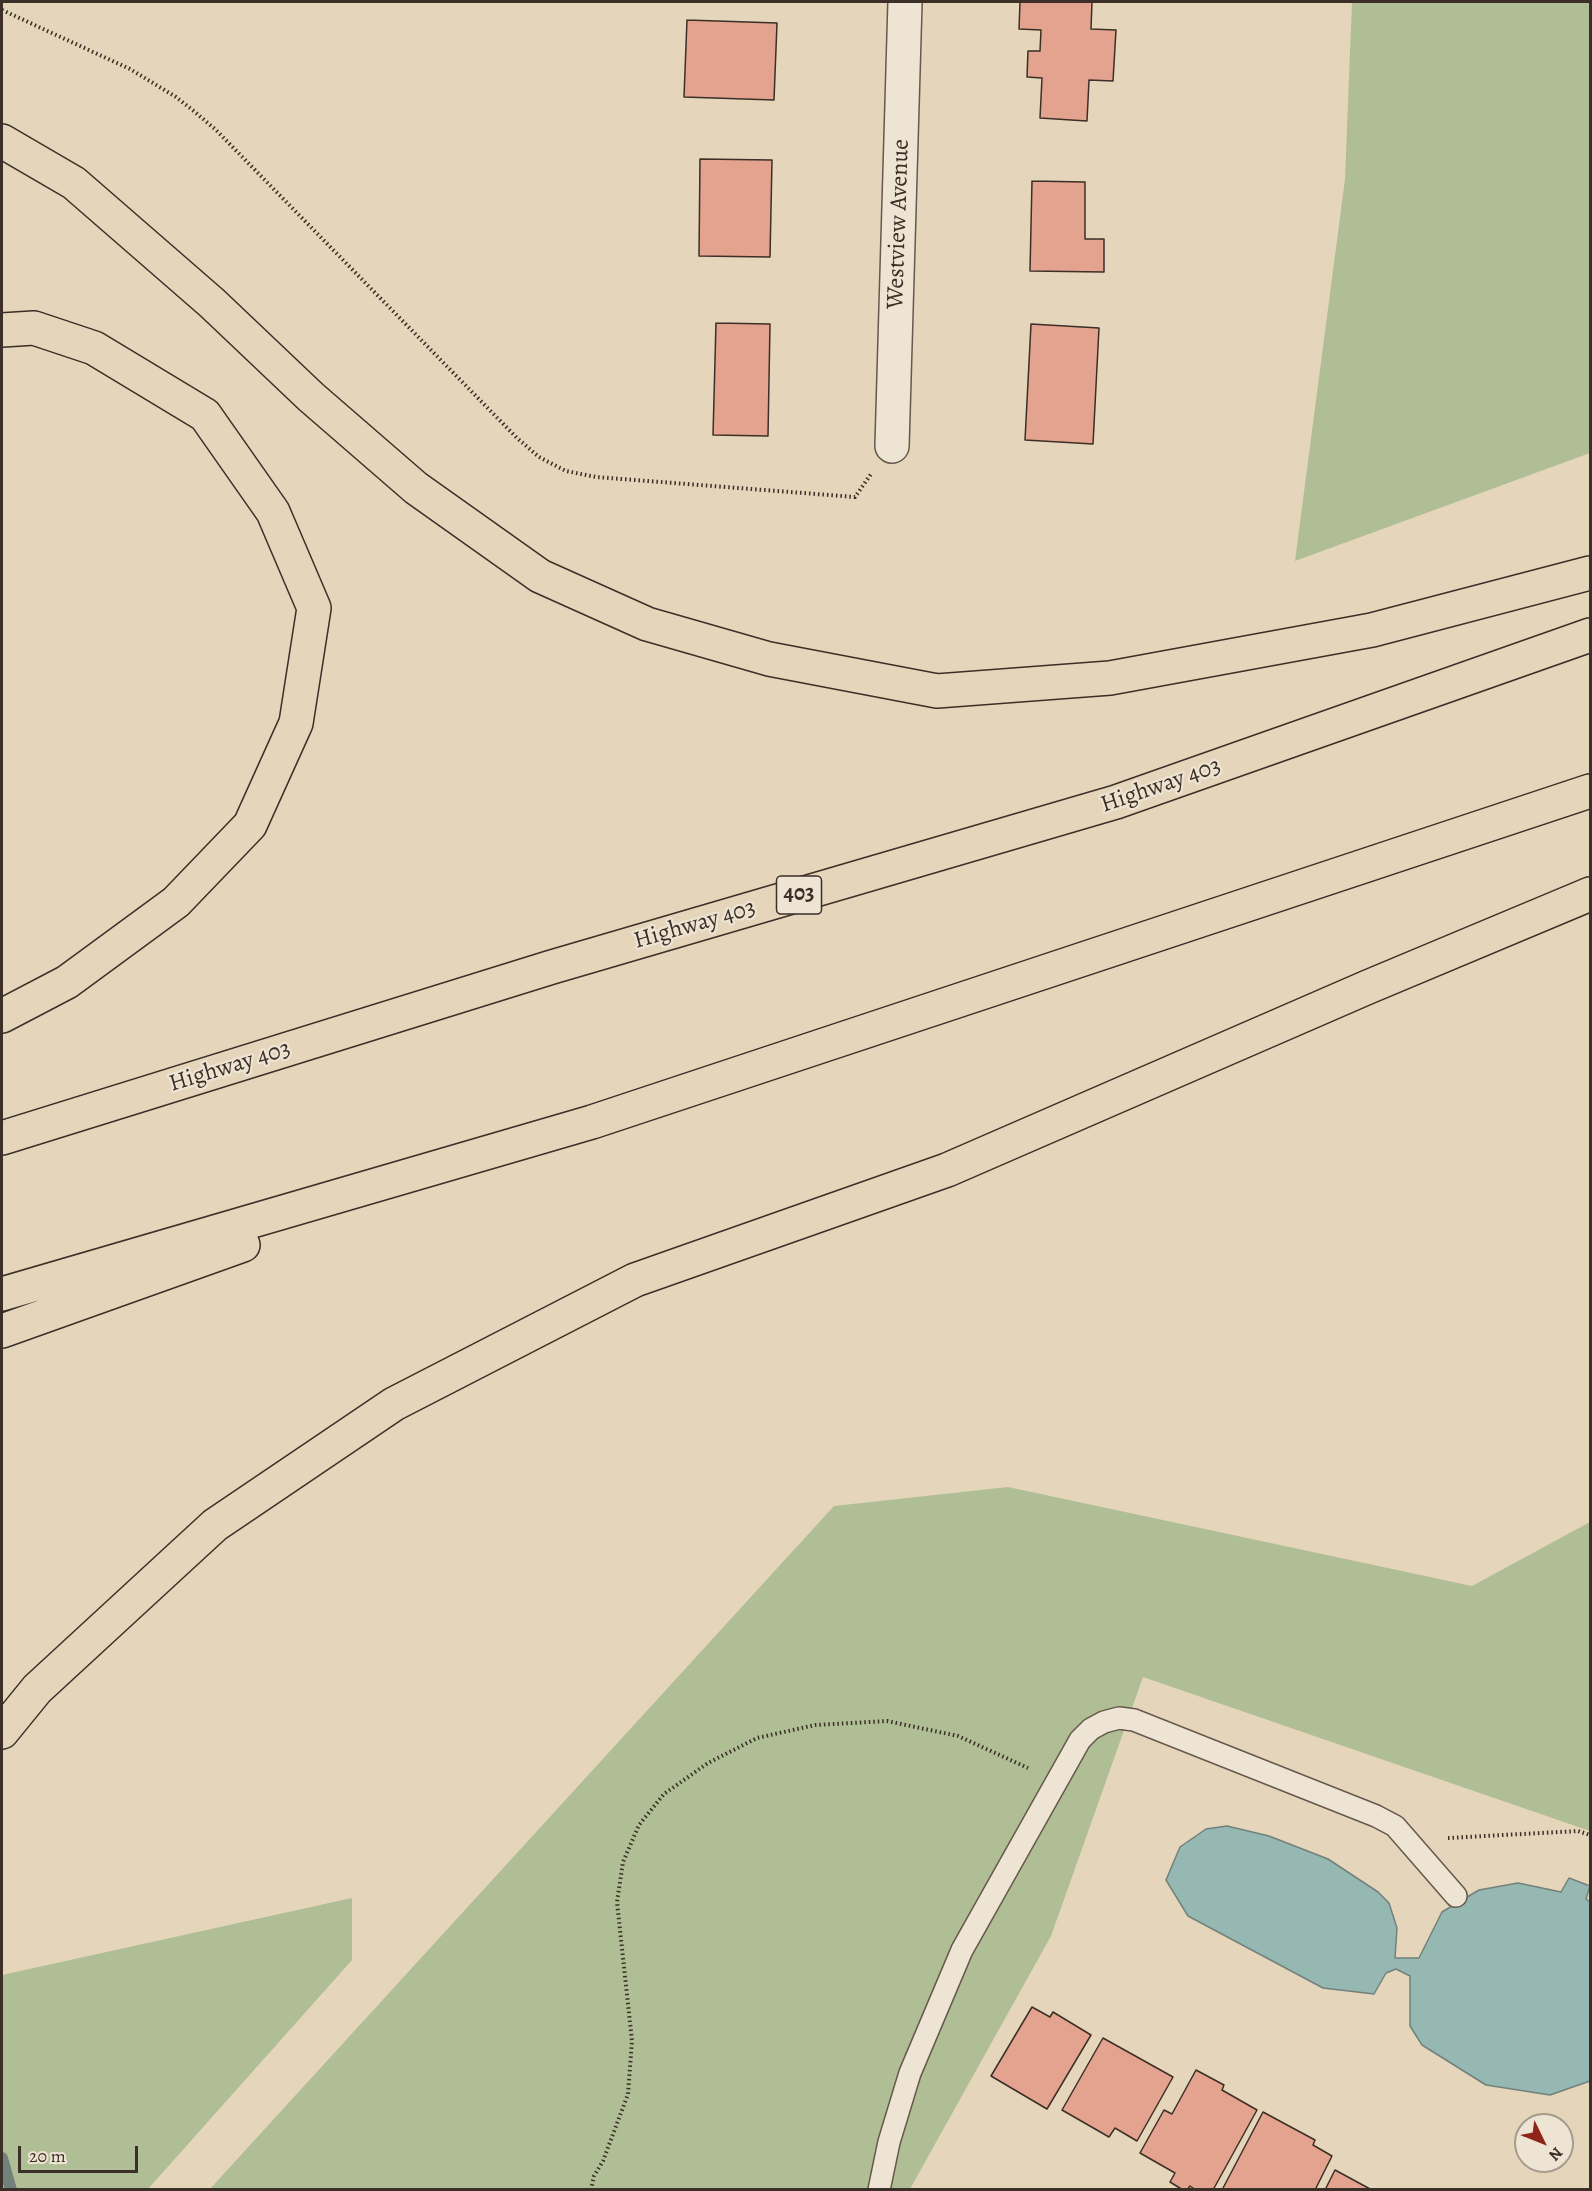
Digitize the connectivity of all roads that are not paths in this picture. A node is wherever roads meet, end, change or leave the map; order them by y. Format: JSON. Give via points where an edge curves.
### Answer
{"nodes":[{"id":1,"x":905,"y":2,"type":"edge"},
{"id":2,"x":2,"y":141,"type":"edge"},
{"id":3,"x":2,"y":330,"type":"edge"},
{"id":4,"x":892,"y":446,"type":"road end"},
{"id":5,"x":1590,"y":573,"type":"edge"},
{"id":6,"x":1590,"y":635,"type":"edge"},
{"id":7,"x":1590,"y":791,"type":"edge"},
{"id":8,"x":1590,"y":894,"type":"edge"},
{"id":9,"x":2,"y":1016,"type":"edge"},
{"id":10,"x":592,"y":1122,"type":"junction"},
{"id":11,"x":2,"y":1138,"type":"edge"},
{"id":12,"x":2,"y":1294,"type":"edge"},
{"id":13,"x":2,"y":1331,"type":"edge"},
{"id":14,"x":2,"y":1732,"type":"edge"},
{"id":15,"x":1456,"y":1896,"type":"dead end"},
{"id":16,"x":879,"y":2190,"type":"edge"}],
"edges":[{"from":1,"to":4,"type":"street","name":"Westview Avenue"},
{"from":2,"to":5,"type":"highway","via":[[74,183],[416,488],[540,576],[647,624],[769,659],[937,691],[1110,678],[1372,630]]},
{"from":3,"to":9,"type":"highway","via":[[34,328],[94,348],[205,415],[273,512],[314,608],[296,723],[250,825],[176,902],[67,982]]},
{"from":6,"to":11,"type":"highway","name":"Highway 403","number":"403","via":[[1116,802],[552,967]]},
{"from":7,"to":10,"type":"highway"},
{"from":8,"to":14,"type":"highway","via":[[947,1170],[635,1280],[394,1404],[215,1525],[38,1689]]},
{"from":10,"to":12,"type":"highway"},
{"from":10,"to":13,"type":"highway"},
{"from":15,"to":16,"type":"lane","via":[[1411,1841],[1376,1816],[1134,1720],[1104,1722],[1080,1740],[962,1950],[910,2073]]}]}
